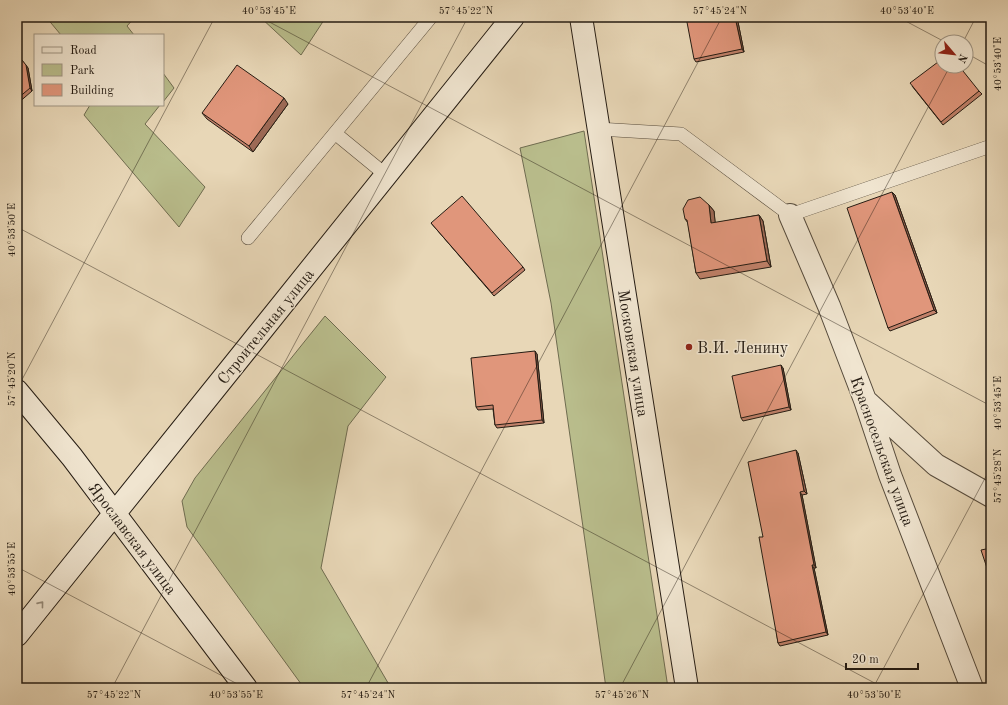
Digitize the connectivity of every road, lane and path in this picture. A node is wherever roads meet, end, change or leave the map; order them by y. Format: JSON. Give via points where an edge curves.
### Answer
{"nodes":[{"id":1,"x":432,"y":17,"type":"edge"},
{"id":2,"x":513,"y":17,"type":"edge"},
{"id":3,"x":581,"y":17,"type":"edge"},
{"id":4,"x":598,"y":129,"type":"junction"},
{"id":5,"x":336,"y":134,"type":"junction"},
{"id":6,"x":991,"y":146,"type":"edge"},
{"id":7,"x":386,"y":175,"type":"junction"},
{"id":8,"x":790,"y":215,"type":"junction"},
{"id":9,"x":248,"y":238,"type":"dead end"},
{"id":10,"x":17,"y":390,"type":"edge"},
{"id":11,"x":865,"y":400,"type":"junction"},
{"id":12,"x":991,"y":496,"type":"edge"},
{"id":13,"x":114,"y":513,"type":"junction"},
{"id":14,"x":17,"y":635,"type":"edge"},
{"id":15,"x":246,"y":688,"type":"edge"},
{"id":16,"x":687,"y":688,"type":"edge"},
{"id":17,"x":972,"y":688,"type":"edge"}],
"edges":[{"from":1,"to":5,"type":"lane"},
{"from":2,"to":7,"type":"street","name":"Строительная улица"},
{"from":3,"to":4,"type":"street","name":"Московская улица"},
{"from":4,"to":8,"type":"lane","via":[[681,134]]},
{"from":4,"to":16,"type":"street","name":"Московская улица"},
{"from":5,"to":7,"type":"lane"},
{"from":5,"to":9,"type":"lane"},
{"from":6,"to":8,"type":"lane"},
{"from":7,"to":13,"type":"street","name":"Строительная улица"},
{"from":8,"to":11,"type":"street","name":"Красносельская улица"},
{"from":10,"to":13,"type":"street","name":"Ярославская улица"},
{"from":11,"to":12,"type":"street","via":[[936,465]]},
{"from":11,"to":17,"type":"street","name":"Красносельская улица","via":[[890,475]]},
{"from":14,"to":13,"type":"street","name":"Строительная улица","one_way":true},
{"from":13,"to":15,"type":"street","name":"Ярославская улица"}]}
